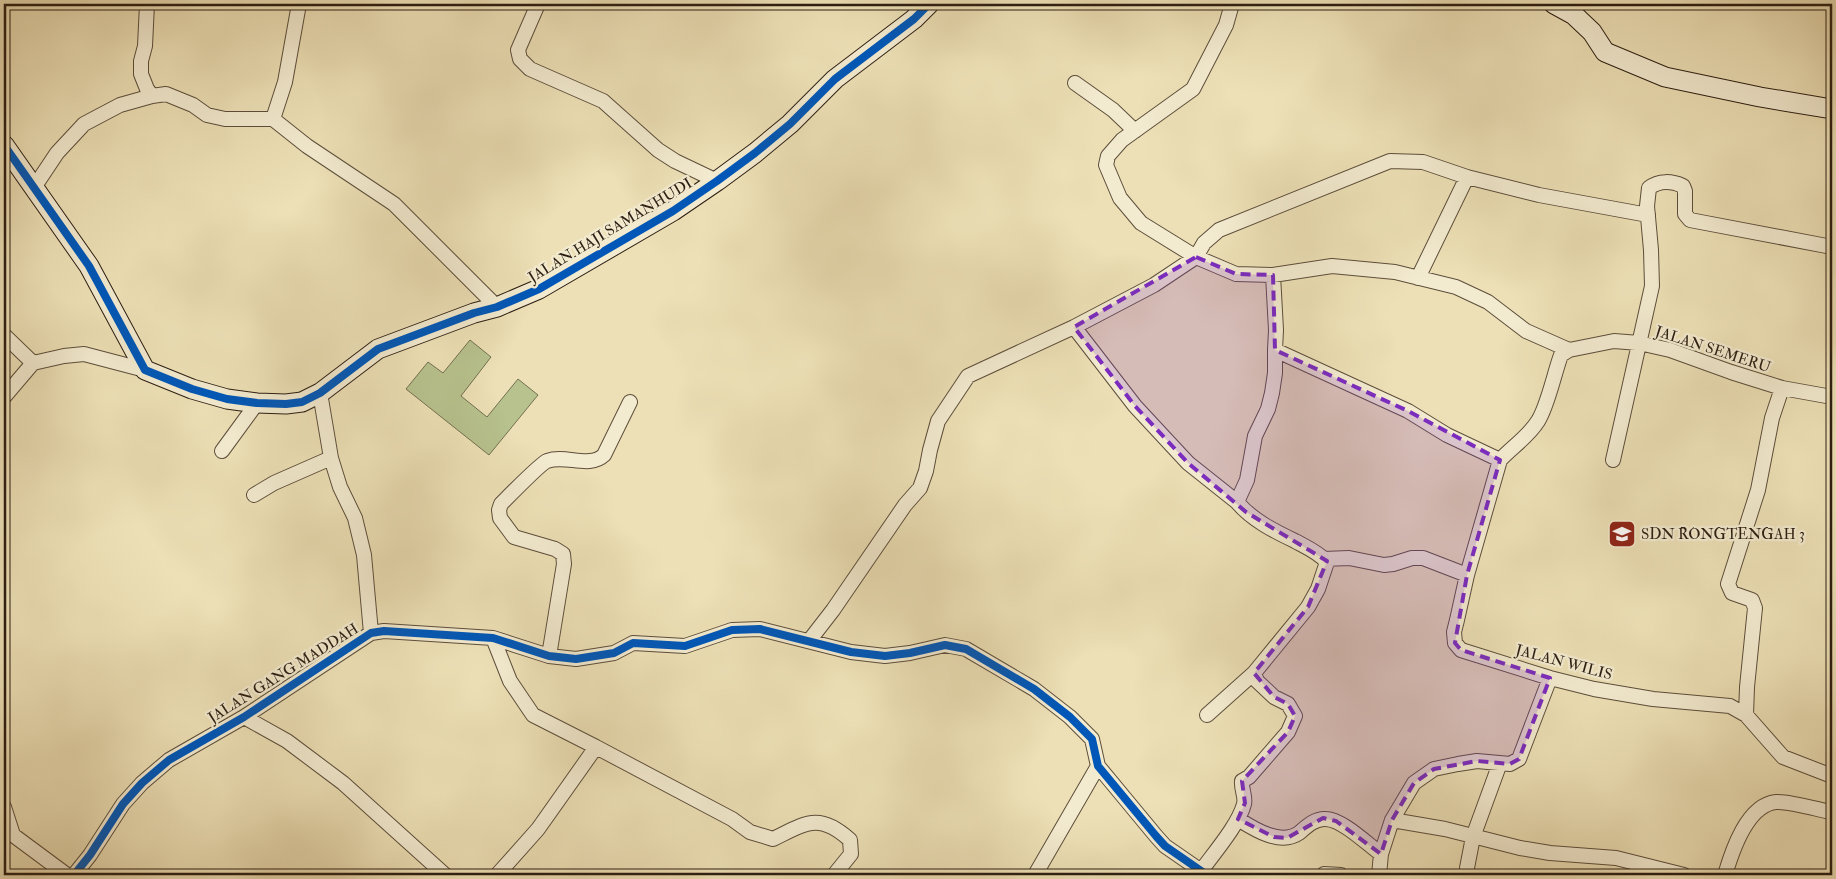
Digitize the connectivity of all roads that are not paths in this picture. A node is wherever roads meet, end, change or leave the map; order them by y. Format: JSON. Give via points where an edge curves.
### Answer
{"nodes":[{"id":1,"x":147,"y":4,"type":"edge"},
{"id":2,"x":299,"y":4,"type":"edge"},
{"id":3,"x":538,"y":4,"type":"edge"},
{"id":4,"x":929,"y":4,"type":"edge"},
{"id":5,"x":1232,"y":4,"type":"edge"},
{"id":6,"x":1554,"y":4,"type":"edge"},
{"id":7,"x":1075,"y":83,"type":"dead end"},
{"id":8,"x":152,"y":96,"type":"junction"},
{"id":9,"x":1832,"y":109,"type":"edge"},
{"id":10,"x":273,"y":119,"type":"junction"},
{"id":11,"x":1135,"y":132,"type":"junction"},
{"id":12,"x":4,"y":145,"type":"edge"},
{"id":13,"x":1467,"y":176,"type":"junction"},
{"id":14,"x":717,"y":181,"type":"junction"},
{"id":15,"x":34,"y":188,"type":"junction"},
{"id":16,"x":1648,"y":215,"type":"junction"},
{"id":17,"x":1832,"y":247,"type":"edge"},
{"id":18,"x":1196,"y":257,"type":"junction"},
{"id":19,"x":1273,"y":274,"type":"junction"},
{"id":20,"x":1418,"y":278,"type":"junction"},
{"id":21,"x":497,"y":307,"type":"junction"},
{"id":22,"x":1074,"y":327,"type":"junction"},
{"id":23,"x":4,"y":335,"type":"edge"},
{"id":24,"x":1640,"y":343,"type":"junction"},
{"id":25,"x":1275,"y":350,"type":"junction"},
{"id":26,"x":1568,"y":350,"type":"junction"},
{"id":27,"x":33,"y":363,"type":"junction"},
{"id":28,"x":145,"y":370,"type":"junction"},
{"id":29,"x":1782,"y":388,"type":"junction"},
{"id":30,"x":320,"y":393,"type":"junction"},
{"id":31,"x":4,"y":397,"type":"edge"},
{"id":32,"x":1832,"y":397,"type":"edge"},
{"id":33,"x":630,"y":402,"type":"dead end"},
{"id":34,"x":256,"y":403,"type":"junction"},
{"id":35,"x":222,"y":451,"type":"dead end"},
{"id":36,"x":331,"y":458,"type":"junction"},
{"id":37,"x":1500,"y":460,"type":"junction"},
{"id":38,"x":1613,"y":460,"type":"dead end"},
{"id":39,"x":254,"y":495,"type":"dead end"},
{"id":40,"x":1238,"y":502,"type":"junction"},
{"id":41,"x":1324,"y":559,"type":"junction"},
{"id":42,"x":1467,"y":574,"type":"junction"},
{"id":43,"x":371,"y":633,"type":"junction"},
{"id":44,"x":493,"y":638,"type":"junction"},
{"id":45,"x":809,"y":640,"type":"junction"},
{"id":46,"x":549,"y":656,"type":"junction"},
{"id":47,"x":1254,"y":673,"type":"junction"},
{"id":48,"x":1550,"y":678,"type":"junction"},
{"id":49,"x":1207,"y":715,"type":"dead end"},
{"id":50,"x":1746,"y":715,"type":"junction"},
{"id":51,"x":244,"y":717,"type":"junction"},
{"id":52,"x":596,"y":747,"type":"junction"},
{"id":53,"x":1500,"y":763,"type":"junction"},
{"id":54,"x":1098,"y":766,"type":"junction"},
{"id":55,"x":1832,"y":776,"type":"edge"},
{"id":56,"x":4,"y":807,"type":"edge"},
{"id":57,"x":1832,"y":810,"type":"edge"},
{"id":58,"x":1238,"y":819,"type":"junction"},
{"id":59,"x":1392,"y":820,"type":"junction"},
{"id":60,"x":8,"y":837,"type":"edge"},
{"id":61,"x":1473,"y":837,"type":"junction"},
{"id":62,"x":1381,"y":854,"type":"junction"},
{"id":63,"x":1467,"y":868,"type":"dead end"},
{"id":64,"x":1204,"y":873,"type":"edge"},
{"id":65,"x":1324,"y":874,"type":"dead end"},
{"id":66,"x":67,"y":875,"type":"edge"},
{"id":67,"x":74,"y":875,"type":"edge"},
{"id":68,"x":445,"y":875,"type":"edge"},
{"id":69,"x":497,"y":875,"type":"edge"},
{"id":70,"x":834,"y":875,"type":"edge"},
{"id":71,"x":1035,"y":875,"type":"edge"},
{"id":72,"x":1342,"y":875,"type":"edge"},
{"id":73,"x":1379,"y":875,"type":"edge"},
{"id":74,"x":1684,"y":875,"type":"edge"},
{"id":75,"x":1725,"y":875,"type":"edge"}],
"edges":[{"from":1,"to":8,"type":"street","via":[[140,74]]},
{"from":2,"to":10,"type":"street","via":[[285,82]]},
{"from":3,"to":14,"type":"street","via":[[518,50],[520,59],[530,69],[603,101],[658,150]]},
{"from":4,"to":14,"type":"street","name":"JALAN HAJI SAMANHUDI","via":[[834,79],[790,124]]},
{"from":5,"to":11,"type":"street","via":[[1226,25],[1193,89]]},
{"from":6,"to":9,"type":"street","via":[[1574,15],[1592,32],[1605,52],[1665,77]]},
{"from":7,"to":11,"type":"street","via":[[1113,110]]},
{"from":8,"to":10,"type":"street","via":[[166,94],[193,104],[207,115],[225,119]]},
{"from":8,"to":15,"type":"street","via":[[120,105],[84,124],[57,153]]},
{"from":10,"to":21,"type":"street","via":[[307,146],[394,204]]},
{"from":11,"to":18,"type":"street","via":[[1122,140],[1108,156],[1106,165],[1120,198],[1142,223]]},
{"from":12,"to":15,"type":"street"},
{"from":13,"to":16,"type":"street","via":[[1539,195]]},
{"from":13,"to":18,"type":"street","via":[[1423,162],[1390,161],[1219,230],[1204,242]]},
{"from":13,"to":20,"type":"street"},
{"from":14,"to":21,"type":"street","name":"JALAN HAJI SAMANHUDI","via":[[589,261],[539,289]]},
{"from":15,"to":28,"type":"street","via":[[89,266]]},
{"from":16,"to":17,"type":"street","via":[[1648,188],[1659,182],[1671,183],[1683,186],[1685,214],[1690,220]]},
{"from":16,"to":24,"type":"street","via":[[1652,286]]},
{"from":18,"to":19,"type":"street","via":[[1236,274]]},
{"from":18,"to":22,"type":"street","via":[[1154,284]]},
{"from":19,"to":20,"type":"street","via":[[1332,266],[1395,272]]},
{"from":19,"to":25,"type":"street"},
{"from":20,"to":26,"type":"street","via":[[1456,287],[1488,302],[1526,331]]},
{"from":21,"to":30,"type":"street","name":"JALAN HAJI SAMANHUDI","via":[[378,349]]},
{"from":22,"to":40,"type":"street","via":[[1161,435],[1188,463]]},
{"from":22,"to":45,"type":"street","via":[[968,376],[938,420],[920,488]]},
{"from":23,"to":27,"type":"street"},
{"from":24,"to":26,"type":"street","name":"JALAN SEMERU","via":[[1614,341]]},
{"from":24,"to":29,"type":"street","name":"JALAN SEMERU"},
{"from":24,"to":38,"type":"street"},
{"from":25,"to":37,"type":"street","via":[[1408,412],[1446,435]]},
{"from":25,"to":40,"type":"street","via":[[1272,393],[1255,436],[1247,480]]},
{"from":26,"to":37,"type":"street","via":[[1561,355],[1539,420],[1529,434]]},
{"from":27,"to":28,"type":"street","via":[[84,354]]},
{"from":27,"to":31,"type":"street"},
{"from":28,"to":34,"type":"street","name":"JALAN HAJI SAMANHUDI","via":[[201,392]]},
{"from":29,"to":32,"type":"street","name":"JALAN SEMERU"},
{"from":29,"to":50,"type":"street","via":[[1772,418],[1758,490],[1728,584],[1732,594],[1752,600],[1755,608]]},
{"from":30,"to":34,"type":"street","name":"JALAN HAJI SAMANHUDI","via":[[302,402]]},
{"from":30,"to":36,"type":"street"},
{"from":33,"to":46,"type":"street","via":[[599,460],[557,458],[545,462],[501,504],[499,510],[500,518],[514,536],[563,554]]},
{"from":34,"to":35,"type":"street"},
{"from":36,"to":39,"type":"street"},
{"from":36,"to":43,"type":"street","via":[[355,518],[364,555]]},
{"from":37,"to":42,"type":"street","name":"JALAN WILIS"},
{"from":40,"to":41,"type":"street","via":[[1261,523]]},
{"from":41,"to":42,"type":"street","via":[[1349,558],[1384,565],[1423,558]]},
{"from":41,"to":47,"type":"street","via":[[1327,562],[1318,589],[1308,606]]},
{"from":42,"to":48,"type":"street","name":"JALAN WILIS","via":[[1454,632],[1455,643],[1461,650]]},
{"from":43,"to":44,"type":"street","name":"JALAN GANG MADDAH","via":[[400,631]]},
{"from":43,"to":51,"type":"street","name":"JALAN GANG MADDAH"},
{"from":44,"to":46,"type":"street","name":"JALAN GANG MADDAH"},
{"from":44,"to":52,"type":"street","via":[[510,681],[533,715]]},
{"from":45,"to":46,"type":"street","name":"JALAN GANG MADDAH","via":[[760,629],[732,630],[685,646],[633,644],[614,653],[576,659]]},
{"from":45,"to":54,"type":"street","name":"JALAN GANG MADDAH","via":[[851,652],[885,656],[945,645],[966,650],[1034,689],[1070,717],[1092,739]]},
{"from":47,"to":49,"type":"street"},
{"from":47,"to":58,"type":"street","via":[[1257,681],[1274,697],[1288,704],[1295,716],[1288,732],[1242,781],[1245,803]]},
{"from":48,"to":50,"type":"street","name":"JALAN WILIS","via":[[1621,694],[1730,706]]},
{"from":48,"to":53,"type":"street","via":[[1519,759],[1510,764]]},
{"from":50,"to":55,"type":"street","name":"JALAN WILIS","via":[[1783,757]]},
{"from":51,"to":67,"type":"street","name":"JALAN GANG MADDAH","via":[[169,760],[142,783],[123,804]]},
{"from":51,"to":68,"type":"street","via":[[286,741],[344,783]]},
{"from":52,"to":69,"type":"street","via":[[538,830]]},
{"from":52,"to":70,"type":"street","via":[[732,819],[750,832],[773,839],[806,824],[821,822],[838,829],[850,840],[851,854]]},
{"from":53,"to":59,"type":"street","via":[[1477,762],[1434,769],[1414,784]]},
{"from":53,"to":61,"type":"street"},
{"from":54,"to":64,"type":"street","name":"JALAN GANG MADDAH","via":[[1165,846]]},
{"from":54,"to":71,"type":"street"},
{"from":56,"to":60,"type":"street"},
{"from":57,"to":75,"type":"street","via":[[1778,802],[1764,805],[1743,829]]},
{"from":58,"to":62,"type":"street","via":[[1252,828],[1287,838],[1323,818],[1336,821]]},
{"from":58,"to":64,"type":"street"},
{"from":59,"to":61,"type":"street"},
{"from":59,"to":62,"type":"street"},
{"from":60,"to":66,"type":"street"},
{"from":61,"to":63,"type":"street"},
{"from":61,"to":74,"type":"street","via":[[1550,853],[1616,858]]},
{"from":62,"to":73,"type":"street"},
{"from":65,"to":72,"type":"street"}]}
